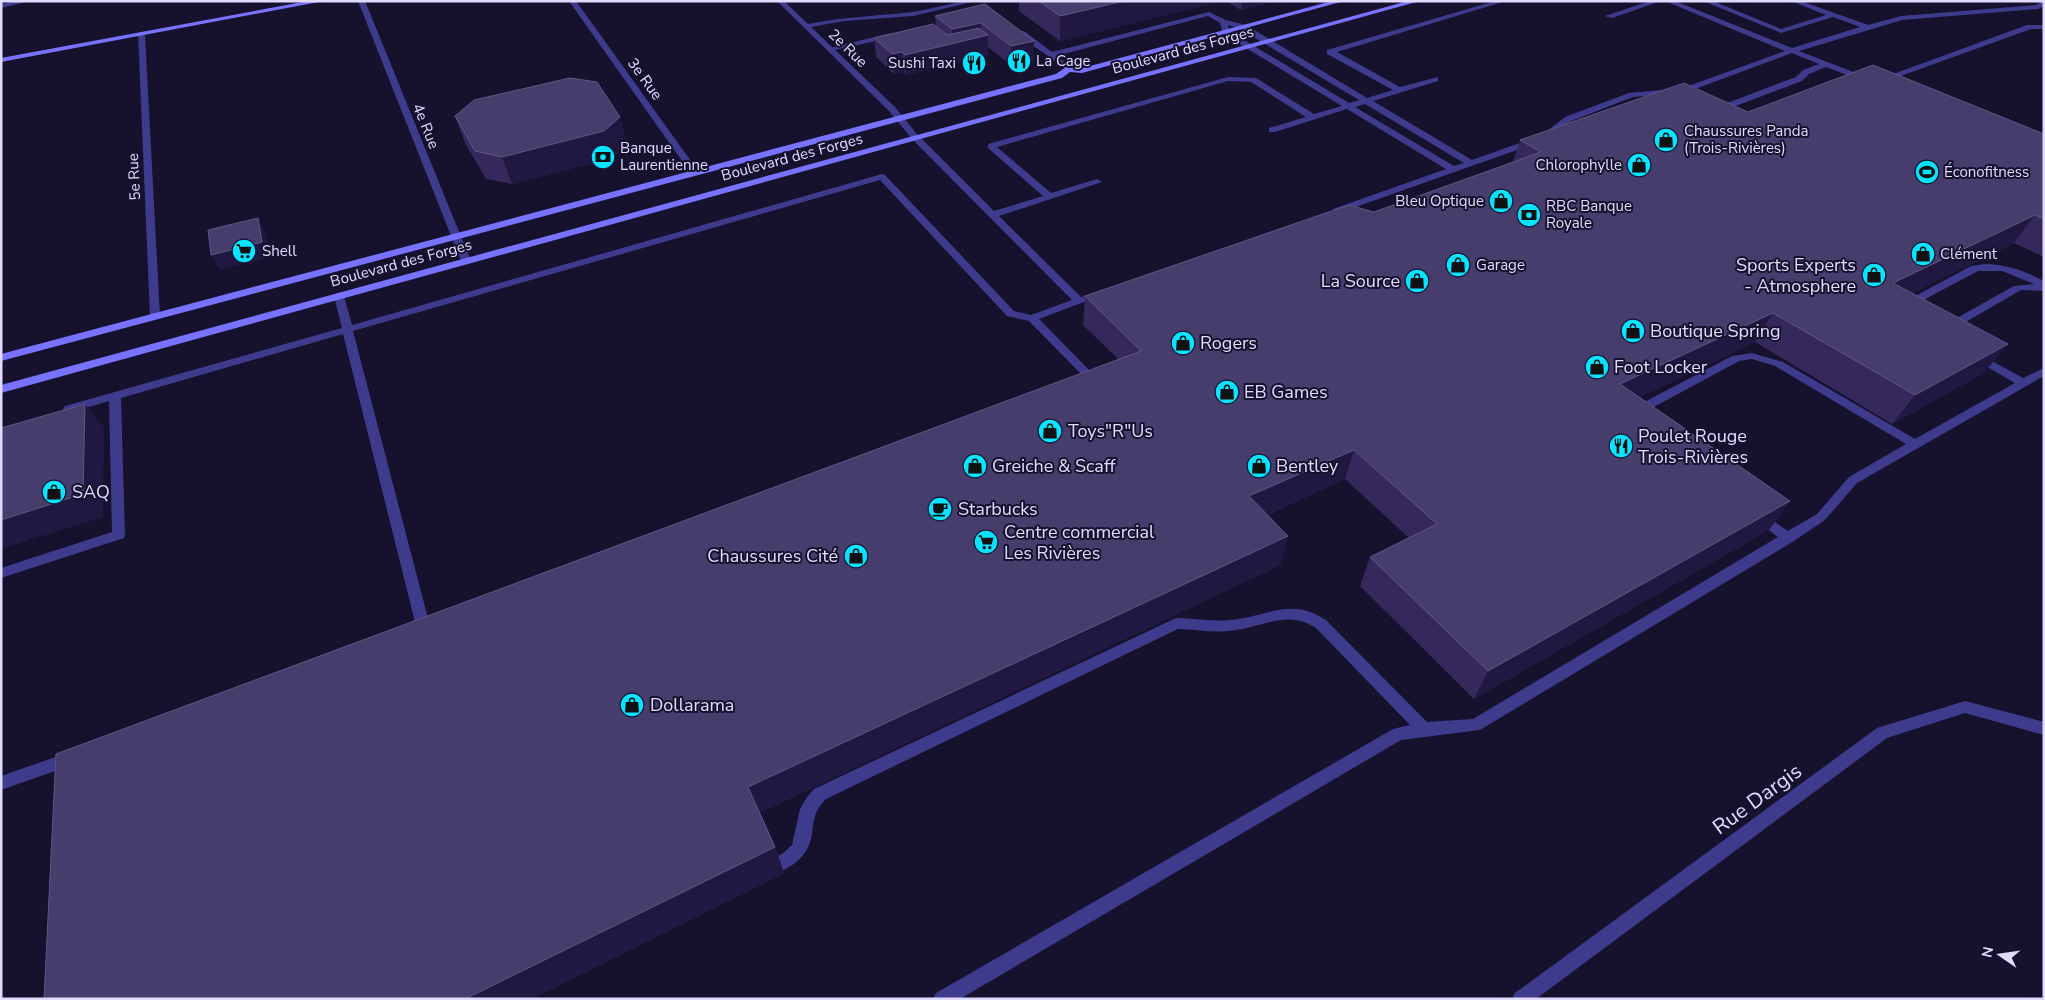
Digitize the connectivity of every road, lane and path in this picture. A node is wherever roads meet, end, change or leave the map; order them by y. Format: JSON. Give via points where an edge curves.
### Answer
{"nodes":[{"id":1,"x":27,"y":1,"type":"edge"},
{"id":2,"x":321,"y":1,"type":"edge"},
{"id":3,"x":361,"y":1,"type":"edge"},
{"id":4,"x":572,"y":1,"type":"edge"},
{"id":5,"x":780,"y":1,"type":"edge"},
{"id":6,"x":973,"y":1,"type":"edge"},
{"id":7,"x":1340,"y":1,"type":"edge"},
{"id":8,"x":1417,"y":1,"type":"edge"},
{"id":9,"x":1503,"y":1,"type":"edge"},
{"id":10,"x":1623,"y":1,"type":"edge"},
{"id":11,"x":1658,"y":1,"type":"edge"},
{"id":12,"x":1668,"y":1,"type":"edge"},
{"id":13,"x":1706,"y":1,"type":"edge"},
{"id":14,"x":1794,"y":1,"type":"edge"},
{"id":15,"x":2044,"y":3,"type":"edge"},
{"id":16,"x":1,"y":6,"type":"edge"},
{"id":17,"x":1637,"y":7,"type":"junction"},
{"id":18,"x":1832,"y":15,"type":"junction"},
{"id":19,"x":1610,"y":16,"type":"dead end"},
{"id":20,"x":806,"y":26,"type":"junction"},
{"id":21,"x":2044,"y":26,"type":"edge"},
{"id":22,"x":1224,"y":27,"type":"junction"},
{"id":23,"x":1243,"y":27,"type":"junction"},
{"id":24,"x":1866,"y":27,"type":"junction"},
{"id":25,"x":1013,"y":28,"type":"edge"},
{"id":26,"x":898,"y":33,"type":"edge"},
{"id":27,"x":141,"y":35,"type":"junction"},
{"id":28,"x":1269,"y":42,"type":"junction"},
{"id":29,"x":1251,"y":47,"type":"junction"},
{"id":30,"x":830,"y":49,"type":"junction"},
{"id":31,"x":1792,"y":51,"type":"junction"},
{"id":32,"x":1050,"y":55,"type":"junction"},
{"id":33,"x":1,"y":60,"type":"edge"},
{"id":34,"x":1827,"y":64,"type":"junction"},
{"id":35,"x":1069,"y":69,"type":"junction"},
{"id":36,"x":1435,"y":79,"type":"dead end"},
{"id":37,"x":1873,"y":83,"type":"junction"},
{"id":38,"x":1882,"y":87,"type":"edge"},
{"id":39,"x":1399,"y":90,"type":"junction"},
{"id":40,"x":1672,"y":90,"type":"junction"},
{"id":41,"x":1688,"y":99,"type":"edge"},
{"id":42,"x":1366,"y":101,"type":"junction"},
{"id":43,"x":1349,"y":106,"type":"junction"},
{"id":44,"x":1706,"y":107,"type":"edge"},
{"id":45,"x":1313,"y":117,"type":"junction"},
{"id":46,"x":900,"y":119,"type":"junction"},
{"id":47,"x":1272,"y":130,"type":"dead end"},
{"id":48,"x":916,"y":138,"type":"junction"},
{"id":49,"x":1472,"y":164,"type":"junction"},
{"id":50,"x":1454,"y":170,"type":"junction"},
{"id":51,"x":695,"y":173,"type":"junction"},
{"id":52,"x":1097,"y":182,"type":"dead end"},
{"id":53,"x":1050,"y":197,"type":"junction"},
{"id":54,"x":992,"y":215,"type":"junction"},
{"id":55,"x":1323,"y":216,"type":"edge"},
{"id":56,"x":456,"y":237,"type":"junction"},
{"id":57,"x":466,"y":261,"type":"junction"},
{"id":58,"x":2044,"y":286,"type":"edge"},
{"id":59,"x":1114,"y":289,"type":"edge"},
{"id":60,"x":339,"y":296,"type":"junction"},
{"id":61,"x":1079,"y":301,"type":"junction"},
{"id":62,"x":155,"y":317,"type":"junction"},
{"id":63,"x":1910,"y":317,"type":"edge"},
{"id":64,"x":1032,"y":318,"type":"junction"},
{"id":65,"x":348,"y":329,"type":"junction"},
{"id":66,"x":1947,"y":340,"type":"edge"},
{"id":67,"x":1966,"y":351,"type":"edge"},
{"id":68,"x":1,"y":358,"type":"edge"},
{"id":69,"x":2044,"y":371,"type":"edge"},
{"id":70,"x":1069,"y":382,"type":"edge"},
{"id":71,"x":2024,"y":383,"type":"junction"},
{"id":72,"x":1,"y":389,"type":"edge"},
{"id":73,"x":115,"y":396,"type":"junction"},
{"id":74,"x":58,"y":412,"type":"edge"},
{"id":75,"x":1634,"y":426,"type":"edge"},
{"id":76,"x":1916,"y":445,"type":"junction"},
{"id":77,"x":1745,"y":508,"type":"edge"},
{"id":78,"x":1789,"y":538,"type":"junction"},
{"id":79,"x":1,"y":573,"type":"edge"},
{"id":80,"x":439,"y":620,"type":"edge"},
{"id":81,"x":2044,"y":728,"type":"edge"},
{"id":82,"x":1424,"y":729,"type":"junction"},
{"id":83,"x":84,"y":754,"type":"edge"},
{"id":84,"x":1,"y":783,"type":"edge"},
{"id":85,"x":749,"y":878,"type":"edge"},
{"id":86,"x":942,"y":999,"type":"edge"},
{"id":87,"x":1521,"y":999,"type":"edge"}],
"edges":[{"from":1,"to":16,"type":"street"},
{"from":2,"to":27,"type":"main road"},
{"from":3,"to":56,"type":"street","name":"4e Rue"},
{"from":4,"to":51,"type":"street","name":"3e Rue"},
{"from":5,"to":20,"type":"street","name":"2e Rue"},
{"from":6,"to":20,"type":"street","via":[[916,14],[844,19]]},
{"from":7,"to":23,"type":"main road","name":"Boulevard des Forges"},
{"from":8,"to":28,"type":"main road","name":"Boulevard des Forges"},
{"from":9,"to":39,"type":"street","via":[[1330,52]]},
{"from":10,"to":17,"type":"street"},
{"from":11,"to":17,"type":"street"},
{"from":12,"to":31,"type":"street"},
{"from":13,"to":18,"type":"street","via":[[1781,31]]},
{"from":14,"to":18,"type":"street"},
{"from":15,"to":24,"type":"street","via":[[2038,8],[1913,16]]},
{"from":17,"to":19,"type":"street"},
{"from":18,"to":24,"type":"street"},
{"from":20,"to":30,"type":"street","name":"2e Rue"},
{"from":21,"to":37,"type":"street","via":[[2030,27]]},
{"from":22,"to":23,"type":"main road","name":"Boulevard des Forges"},
{"from":22,"to":29,"type":"street"},
{"from":22,"to":32,"type":"street","via":[[1209,14]]},
{"from":22,"to":35,"type":"main road","name":"Boulevard des Forges","via":[[1079,71]]},
{"from":23,"to":28,"type":"street"},
{"from":24,"to":31,"type":"street"},
{"from":25,"to":32,"type":"street"},
{"from":26,"to":30,"type":"street"},
{"from":27,"to":33,"type":"main road"},
{"from":27,"to":62,"type":"street","name":"5e Rue"},
{"from":28,"to":29,"type":"main road","name":"Boulevard des Forges"},
{"from":28,"to":42,"type":"street"},
{"from":29,"to":43,"type":"street"},
{"from":29,"to":48,"type":"main road","name":"Boulevard des Forges"},
{"from":30,"to":46,"type":"street","name":"2e Rue"},
{"from":31,"to":34,"type":"street"},
{"from":31,"to":40,"type":"street","via":[[1684,90]]},
{"from":32,"to":35,"type":"street"},
{"from":34,"to":37,"type":"street"},
{"from":34,"to":44,"type":"street","via":[[1806,72],[1800,79],[1715,111]]},
{"from":35,"to":46,"type":"main road","name":"Boulevard des Forges","via":[[1059,76]]},
{"from":36,"to":39,"type":"street"},
{"from":37,"to":38,"type":"street"},
{"from":39,"to":42,"type":"street"},
{"from":40,"to":41,"type":"street"},
{"from":40,"to":49,"type":"street","via":[[1641,93],[1568,119],[1545,137]]},
{"from":42,"to":43,"type":"street"},
{"from":42,"to":49,"type":"street"},
{"from":43,"to":45,"type":"street"},
{"from":43,"to":50,"type":"street"},
{"from":45,"to":47,"type":"street"},
{"from":45,"to":53,"type":"street","via":[[1253,80],[1228,79],[991,146]]},
{"from":46,"to":48,"type":"street","name":"2e Rue"},
{"from":46,"to":51,"type":"main road","name":"Boulevard des Forges"},
{"from":48,"to":54,"type":"street","name":"2e Rue"},
{"from":48,"to":57,"type":"main road","name":"Boulevard des Forges"},
{"from":49,"to":50,"type":"street"},
{"from":50,"to":55,"type":"street"},
{"from":51,"to":56,"type":"main road","name":"Boulevard des Forges"},
{"from":52,"to":53,"type":"street"},
{"from":53,"to":54,"type":"street"},
{"from":54,"to":61,"type":"street","name":"2e Rue"},
{"from":56,"to":57,"type":"street","name":"4e Rue"},
{"from":56,"to":62,"type":"main road","name":"Boulevard des Forges"},
{"from":57,"to":60,"type":"main road","name":"Boulevard des Forges"},
{"from":58,"to":63,"type":"street","via":[[2004,268],[1975,268],[1910,303],[1907,310]]},
{"from":58,"to":66,"type":"street","via":[[2018,288],[1950,329]]},
{"from":59,"to":61,"type":"street"},
{"from":60,"to":65,"type":"street"},
{"from":60,"to":72,"type":"main road","name":"Boulevard des Forges"},
{"from":61,"to":64,"type":"street"},
{"from":62,"to":68,"type":"main road","name":"Boulevard des Forges"},
{"from":64,"to":65,"type":"street","via":[[1011,314],[882,177]]},
{"from":64,"to":70,"type":"street","via":[[1088,375]]},
{"from":65,"to":73,"type":"street"},
{"from":65,"to":80,"type":"street","via":[[418,628]]},
{"from":67,"to":71,"type":"street"},
{"from":69,"to":71,"type":"street"},
{"from":71,"to":76,"type":"street"},
{"from":73,"to":74,"type":"street"},
{"from":73,"to":79,"type":"street","via":[[119,535]]},
{"from":75,"to":76,"type":"street","via":[[1633,417],[1637,410],[1736,358],[1752,356],[1779,364]]},
{"from":76,"to":78,"type":"street","via":[[1846,484],[1821,517]]},
{"from":77,"to":78,"type":"street"},
{"from":78,"to":82,"type":"street","via":[[1475,725]]},
{"from":81,"to":87,"type":"street","name":"Rue Dargis","via":[[1965,707],[1882,733]]},
{"from":82,"to":85,"type":"street","via":[[1321,624],[1307,615],[1277,615],[1226,626],[1176,624],[820,794],[806,810],[798,850],[789,859]]},
{"from":82,"to":86,"type":"street","via":[[1398,734]]},
{"from":83,"to":84,"type":"street"}]}
